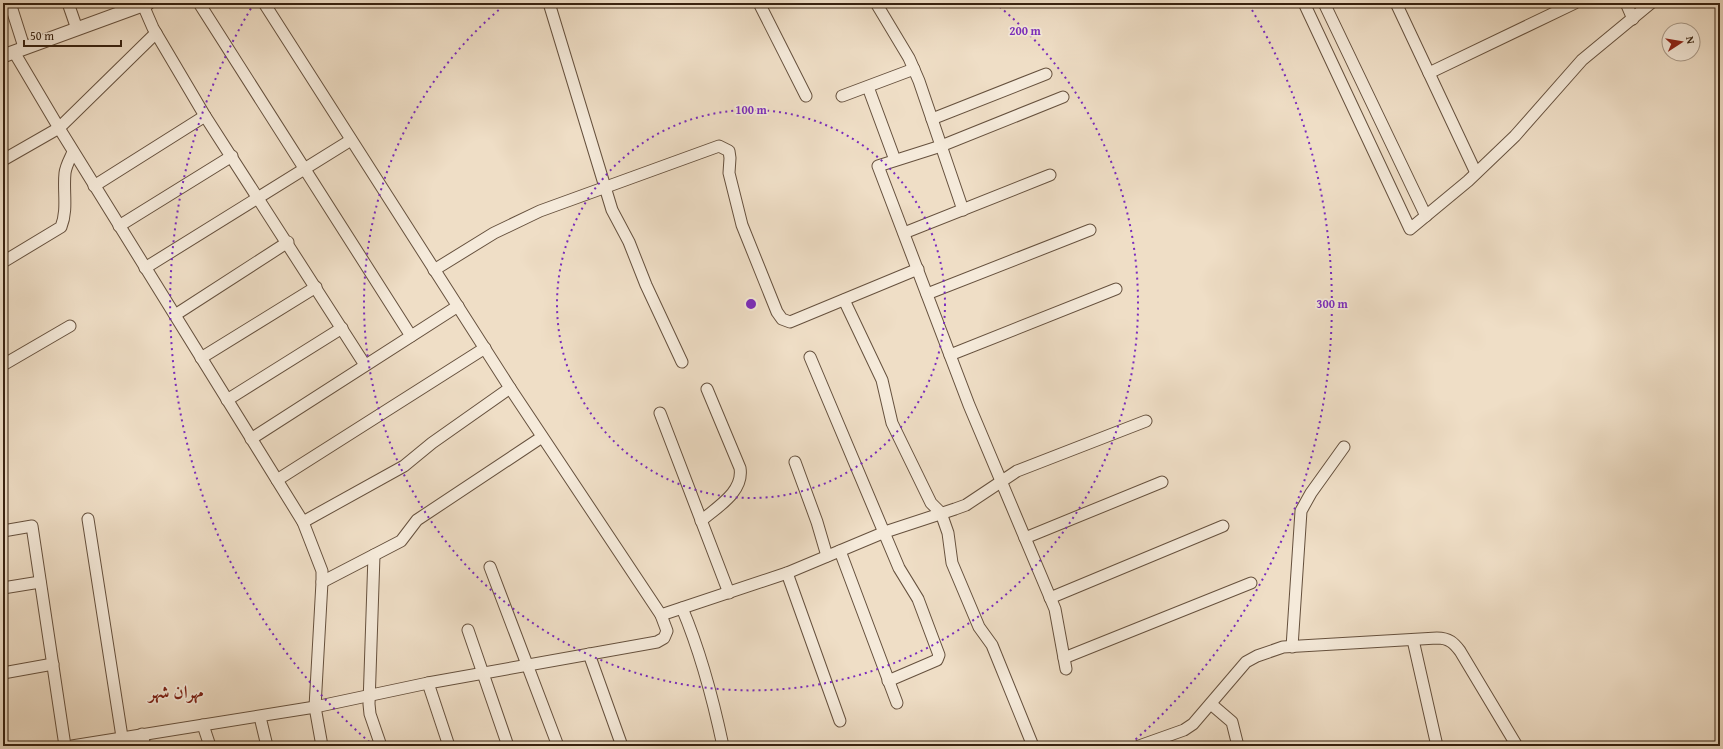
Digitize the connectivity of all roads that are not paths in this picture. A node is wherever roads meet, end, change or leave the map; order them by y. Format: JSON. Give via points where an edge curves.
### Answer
{"nodes":[{"id":1,"x":10,"y":3,"type":"edge"},
{"id":2,"x":68,"y":3,"type":"edge"},
{"id":3,"x":199,"y":3,"type":"edge"},
{"id":4,"x":264,"y":3,"type":"edge"},
{"id":5,"x":549,"y":3,"type":"edge"},
{"id":6,"x":759,"y":3,"type":"edge"},
{"id":7,"x":876,"y":3,"type":"edge"},
{"id":8,"x":1304,"y":3,"type":"edge"},
{"id":9,"x":1575,"y":3,"type":"edge"},
{"id":10,"x":1626,"y":3,"type":"edge"},
{"id":11,"x":1651,"y":3,"type":"edge"},
{"id":12,"x":145,"y":4,"type":"edge"},
{"id":13,"x":1328,"y":4,"type":"edge"},
{"id":14,"x":1400,"y":4,"type":"edge"},
{"id":15,"x":124,"y":7,"type":"edge"},
{"id":16,"x":1634,"y":19,"type":"junction"},
{"id":17,"x":1334,"y":22,"type":"junction"},
{"id":18,"x":77,"y":29,"type":"junction"},
{"id":19,"x":1318,"y":32,"type":"junction"},
{"id":20,"x":156,"y":33,"type":"junction"},
{"id":21,"x":14,"y":52,"type":"edge"},
{"id":22,"x":914,"y":69,"type":"junction"},
{"id":23,"x":1429,"y":73,"type":"junction"},
{"id":24,"x":1046,"y":74,"type":"dead end"},
{"id":25,"x":868,"y":86,"type":"junction"},
{"id":26,"x":806,"y":96,"type":"dead end"},
{"id":27,"x":842,"y":96,"type":"dead end"},
{"id":28,"x":1063,"y":97,"type":"dead end"},
{"id":29,"x":205,"y":116,"type":"junction"},
{"id":30,"x":932,"y":119,"type":"junction"},
{"id":31,"x":59,"y":128,"type":"junction"},
{"id":32,"x":351,"y":140,"type":"junction"},
{"id":33,"x":941,"y":146,"type":"junction"},
{"id":34,"x":73,"y":152,"type":"junction"},
{"id":35,"x":232,"y":156,"type":"junction"},
{"id":36,"x":3,"y":160,"type":"edge"},
{"id":37,"x":895,"y":160,"type":"junction"},
{"id":38,"x":305,"y":169,"type":"junction"},
{"id":39,"x":1476,"y":173,"type":"junction"},
{"id":40,"x":1050,"y":175,"type":"dead end"},
{"id":41,"x":94,"y":186,"type":"junction"},
{"id":42,"x":606,"y":187,"type":"junction"},
{"id":43,"x":259,"y":198,"type":"junction"},
{"id":44,"x":963,"y":210,"type":"junction"},
{"id":45,"x":1426,"y":216,"type":"junction"},
{"id":46,"x":119,"y":226,"type":"junction"},
{"id":47,"x":1090,"y":230,"type":"dead end"},
{"id":48,"x":904,"y":233,"type":"junction"},
{"id":49,"x":288,"y":242,"type":"junction"},
{"id":50,"x":3,"y":262,"type":"edge"},
{"id":51,"x":146,"y":268,"type":"junction"},
{"id":52,"x":918,"y":269,"type":"junction"},
{"id":53,"x":434,"y":270,"type":"junction"},
{"id":54,"x":316,"y":287,"type":"junction"},
{"id":55,"x":1116,"y":289,"type":"dead end"},
{"id":56,"x":927,"y":294,"type":"junction"},
{"id":57,"x":844,"y":300,"type":"junction"},
{"id":58,"x":458,"y":306,"type":"junction"},
{"id":59,"x":175,"y":315,"type":"junction"},
{"id":60,"x":70,"y":326,"type":"dead end"},
{"id":61,"x":342,"y":328,"type":"junction"},
{"id":62,"x":411,"y":336,"type":"junction"},
{"id":63,"x":485,"y":348,"type":"junction"},
{"id":64,"x":950,"y":355,"type":"junction"},
{"id":65,"x":810,"y":357,"type":"dead end"},
{"id":66,"x":202,"y":358,"type":"junction"},
{"id":67,"x":682,"y":362,"type":"dead end"},
{"id":68,"x":3,"y":365,"type":"edge"},
{"id":69,"x":365,"y":365,"type":"junction"},
{"id":70,"x":510,"y":388,"type":"junction"},
{"id":71,"x":707,"y":389,"type":"dead end"},
{"id":72,"x":227,"y":400,"type":"junction"},
{"id":73,"x":660,"y":414,"type":"dead end"},
{"id":74,"x":1146,"y":421,"type":"dead end"},
{"id":75,"x":542,"y":437,"type":"junction"},
{"id":76,"x":251,"y":438,"type":"junction"},
{"id":77,"x":1344,"y":447,"type":"dead end"},
{"id":78,"x":795,"y":462,"type":"dead end"},
{"id":79,"x":277,"y":480,"type":"junction"},
{"id":80,"x":1001,"y":481,"type":"junction"},
{"id":81,"x":1162,"y":482,"type":"dead end"},
{"id":82,"x":941,"y":513,"type":"junction"},
{"id":83,"x":88,"y":519,"type":"dead end"},
{"id":84,"x":701,"y":521,"type":"junction"},
{"id":85,"x":303,"y":522,"type":"junction"},
{"id":86,"x":1223,"y":526,"type":"dead end"},
{"id":87,"x":3,"y":531,"type":"edge"},
{"id":88,"x":885,"y":532,"type":"junction"},
{"id":89,"x":1025,"y":538,"type":"junction"},
{"id":90,"x":840,"y":551,"type":"junction"},
{"id":91,"x":374,"y":555,"type":"junction"},
{"id":92,"x":827,"y":556,"type":"junction"},
{"id":93,"x":490,"y":566,"type":"dead end"},
{"id":94,"x":787,"y":573,"type":"junction"},
{"id":95,"x":40,"y":582,"type":"junction"},
{"id":96,"x":322,"y":582,"type":"junction"},
{"id":97,"x":1251,"y":583,"type":"dead end"},
{"id":98,"x":3,"y":588,"type":"edge"},
{"id":99,"x":729,"y":593,"type":"junction"},
{"id":100,"x":1050,"y":598,"type":"junction"},
{"id":101,"x":682,"y":608,"type":"junction"},
{"id":102,"x":661,"y":615,"type":"junction"},
{"id":103,"x":468,"y":630,"type":"dead end"},
{"id":104,"x":1413,"y":640,"type":"junction"},
{"id":105,"x":1292,"y":646,"type":"junction"},
{"id":106,"x":589,"y":654,"type":"junction"},
{"id":107,"x":53,"y":664,"type":"junction"},
{"id":108,"x":529,"y":665,"type":"junction"},
{"id":109,"x":3,"y":672,"type":"edge"},
{"id":110,"x":483,"y":673,"type":"junction"},
{"id":111,"x":888,"y":681,"type":"junction"},
{"id":112,"x":428,"y":683,"type":"junction"},
{"id":113,"x":370,"y":695,"type":"junction"},
{"id":114,"x":897,"y":703,"type":"dead end"},
{"id":115,"x":1211,"y":704,"type":"junction"},
{"id":116,"x":315,"y":707,"type":"junction"},
{"id":117,"x":260,"y":717,"type":"junction"},
{"id":118,"x":840,"y":721,"type":"dead end"},
{"id":119,"x":203,"y":725,"type":"junction"},
{"id":120,"x":142,"y":734,"type":"junction"},
{"id":121,"x":122,"y":737,"type":"junction"},
{"id":122,"x":100,"y":744,"type":"edge"},
{"id":123,"x":65,"y":746,"type":"edge"},
{"id":124,"x":72,"y":746,"type":"edge"},
{"id":125,"x":146,"y":746,"type":"edge"},
{"id":126,"x":210,"y":746,"type":"edge"},
{"id":127,"x":267,"y":746,"type":"edge"},
{"id":128,"x":322,"y":746,"type":"edge"},
{"id":129,"x":382,"y":746,"type":"edge"},
{"id":130,"x":449,"y":746,"type":"edge"},
{"id":131,"x":508,"y":746,"type":"edge"},
{"id":132,"x":558,"y":746,"type":"edge"},
{"id":133,"x":622,"y":746,"type":"edge"},
{"id":134,"x":723,"y":746,"type":"edge"},
{"id":135,"x":1033,"y":746,"type":"edge"},
{"id":136,"x":1139,"y":746,"type":"edge"},
{"id":137,"x":1238,"y":746,"type":"edge"},
{"id":138,"x":1437,"y":746,"type":"edge"},
{"id":139,"x":1517,"y":746,"type":"edge"}],
"edges":[{"from":1,"to":21,"type":"street"},
{"from":2,"to":18,"type":"street"},
{"from":3,"to":38,"type":"street"},
{"from":4,"to":32,"type":"street"},
{"from":5,"to":42,"type":"street"},
{"from":6,"to":26,"type":"street"},
{"from":7,"to":22,"type":"street"},
{"from":8,"to":19,"type":"street"},
{"from":9,"to":23,"type":"street"},
{"from":10,"to":16,"type":"street"},
{"from":11,"to":16,"type":"street"},
{"from":12,"to":15,"type":"street"},
{"from":12,"to":20,"type":"street"},
{"from":13,"to":17,"type":"street"},
{"from":14,"to":23,"type":"street"},
{"from":15,"to":18,"type":"street"},
{"from":16,"to":39,"type":"street","via":[[1582,60],[1515,136]]},
{"from":17,"to":19,"type":"street"},
{"from":17,"to":45,"type":"street"},
{"from":18,"to":21,"type":"street"},
{"from":19,"to":45,"type":"street","via":[[1410,229]]},
{"from":20,"to":29,"type":"street"},
{"from":20,"to":31,"type":"street"},
{"from":21,"to":31,"type":"street"},
{"from":22,"to":25,"type":"street"},
{"from":22,"to":30,"type":"street"},
{"from":23,"to":39,"type":"street"},
{"from":24,"to":30,"type":"street"},
{"from":25,"to":27,"type":"street"},
{"from":25,"to":37,"type":"street"},
{"from":28,"to":33,"type":"street"},
{"from":29,"to":35,"type":"street"},
{"from":29,"to":41,"type":"street"},
{"from":30,"to":33,"type":"street"},
{"from":31,"to":34,"type":"street"},
{"from":31,"to":36,"type":"street"},
{"from":32,"to":38,"type":"street"},
{"from":32,"to":53,"type":"street"},
{"from":33,"to":37,"type":"street"},
{"from":33,"to":44,"type":"street"},
{"from":34,"to":41,"type":"street"},
{"from":34,"to":50,"type":"street","via":[[65,173],[65,218],[61,227]]},
{"from":35,"to":43,"type":"street"},
{"from":35,"to":46,"type":"street"},
{"from":37,"to":48,"type":"street","via":[[878,166]]},
{"from":38,"to":43,"type":"street"},
{"from":38,"to":62,"type":"street"},
{"from":39,"to":45,"type":"street"},
{"from":40,"to":44,"type":"street"},
{"from":41,"to":46,"type":"street"},
{"from":42,"to":53,"type":"street","via":[[515,222]]},
{"from":42,"to":57,"type":"street","via":[[719,146],[724,147],[729,150],[729,173],[742,225],[782,320],[790,322]]},
{"from":42,"to":67,"type":"street","via":[[612,210],[629,242]]},
{"from":43,"to":49,"type":"street"},
{"from":43,"to":51,"type":"street"},
{"from":44,"to":48,"type":"street"},
{"from":46,"to":51,"type":"street"},
{"from":47,"to":56,"type":"street"},
{"from":48,"to":52,"type":"street"},
{"from":49,"to":54,"type":"street"},
{"from":49,"to":59,"type":"street"},
{"from":51,"to":59,"type":"street"},
{"from":52,"to":56,"type":"street"},
{"from":52,"to":57,"type":"street"},
{"from":53,"to":58,"type":"street"},
{"from":54,"to":61,"type":"street"},
{"from":54,"to":66,"type":"street"},
{"from":55,"to":64,"type":"street"},
{"from":56,"to":64,"type":"street"},
{"from":57,"to":82,"type":"street","via":[[882,380],[892,423],[931,503]]},
{"from":58,"to":62,"type":"street"},
{"from":58,"to":63,"type":"street"},
{"from":59,"to":66,"type":"street"},
{"from":60,"to":68,"type":"street"},
{"from":61,"to":69,"type":"street"},
{"from":61,"to":72,"type":"street"},
{"from":62,"to":69,"type":"street"},
{"from":63,"to":70,"type":"street"},
{"from":63,"to":79,"type":"street"},
{"from":64,"to":80,"type":"street"},
{"from":65,"to":88,"type":"street"},
{"from":66,"to":72,"type":"street"},
{"from":69,"to":76,"type":"street"},
{"from":70,"to":75,"type":"street"},
{"from":70,"to":85,"type":"street","via":[[404,466]]},
{"from":71,"to":84,"type":"street","via":[[741,475],[734,492]]},
{"from":72,"to":76,"type":"street"},
{"from":73,"to":84,"type":"street"},
{"from":74,"to":80,"type":"street","via":[[1017,471]]},
{"from":75,"to":91,"type":"street","via":[[417,520],[401,541]]},
{"from":75,"to":102,"type":"street"},
{"from":76,"to":79,"type":"street"},
{"from":77,"to":105,"type":"street","via":[[1301,510]]},
{"from":78,"to":92,"type":"street"},
{"from":79,"to":85,"type":"street"},
{"from":80,"to":82,"type":"street","via":[[966,505]]},
{"from":80,"to":89,"type":"street"},
{"from":81,"to":89,"type":"street"},
{"from":82,"to":88,"type":"street"},
{"from":82,"to":135,"type":"street","via":[[948,533],[952,563],[979,627],[992,645]]},
{"from":83,"to":121,"type":"street"},
{"from":84,"to":99,"type":"street"},
{"from":85,"to":96,"type":"street","via":[[322,571]]},
{"from":86,"to":100,"type":"street"},
{"from":87,"to":95,"type":"street","via":[[32,526]]},
{"from":88,"to":90,"type":"street"},
{"from":88,"to":111,"type":"street","via":[[899,568],[918,600],[939,655],[937,660],[930,664]]},
{"from":89,"to":100,"type":"street"},
{"from":90,"to":92,"type":"street"},
{"from":90,"to":111,"type":"street"},
{"from":91,"to":96,"type":"street"},
{"from":91,"to":113,"type":"street"},
{"from":92,"to":94,"type":"street"},
{"from":93,"to":108,"type":"street"},
{"from":94,"to":99,"type":"street"},
{"from":94,"to":118,"type":"street"},
{"from":95,"to":98,"type":"street"},
{"from":95,"to":107,"type":"street"},
{"from":96,"to":116,"type":"street"},
{"from":97,"to":100,"type":"street","via":[[1065,664],[1055,609]]},
{"from":99,"to":101,"type":"street"},
{"from":101,"to":102,"type":"street"},
{"from":101,"to":134,"type":"street","via":[[706,676]]},
{"from":102,"to":106,"type":"street","via":[[667,631],[664,638],[657,642]]},
{"from":103,"to":110,"type":"street"},
{"from":104,"to":105,"type":"street"},
{"from":104,"to":138,"type":"street"},
{"from":104,"to":139,"type":"street","via":[[1445,638],[1453,642]]},
{"from":105,"to":115,"type":"street","via":[[1268,651],[1246,662]]},
{"from":106,"to":108,"type":"street"},
{"from":106,"to":133,"type":"street"},
{"from":107,"to":109,"type":"street"},
{"from":107,"to":123,"type":"street"},
{"from":108,"to":110,"type":"street"},
{"from":108,"to":132,"type":"street"},
{"from":110,"to":112,"type":"street"},
{"from":110,"to":131,"type":"street"},
{"from":111,"to":114,"type":"street"},
{"from":112,"to":113,"type":"street"},
{"from":112,"to":130,"type":"street"},
{"from":113,"to":116,"type":"street"},
{"from":113,"to":129,"type":"street","via":[[370,714]]},
{"from":115,"to":136,"type":"street","via":[[1184,730]]},
{"from":115,"to":137,"type":"street","via":[[1232,722]]},
{"from":116,"to":117,"type":"street"},
{"from":116,"to":128,"type":"street"},
{"from":117,"to":119,"type":"street"},
{"from":117,"to":127,"type":"street"},
{"from":119,"to":120,"type":"street"},
{"from":119,"to":126,"type":"street"},
{"from":120,"to":121,"type":"street"},
{"from":120,"to":125,"type":"street"},
{"from":121,"to":122,"type":"street"},
{"from":122,"to":124,"type":"street"}]}
